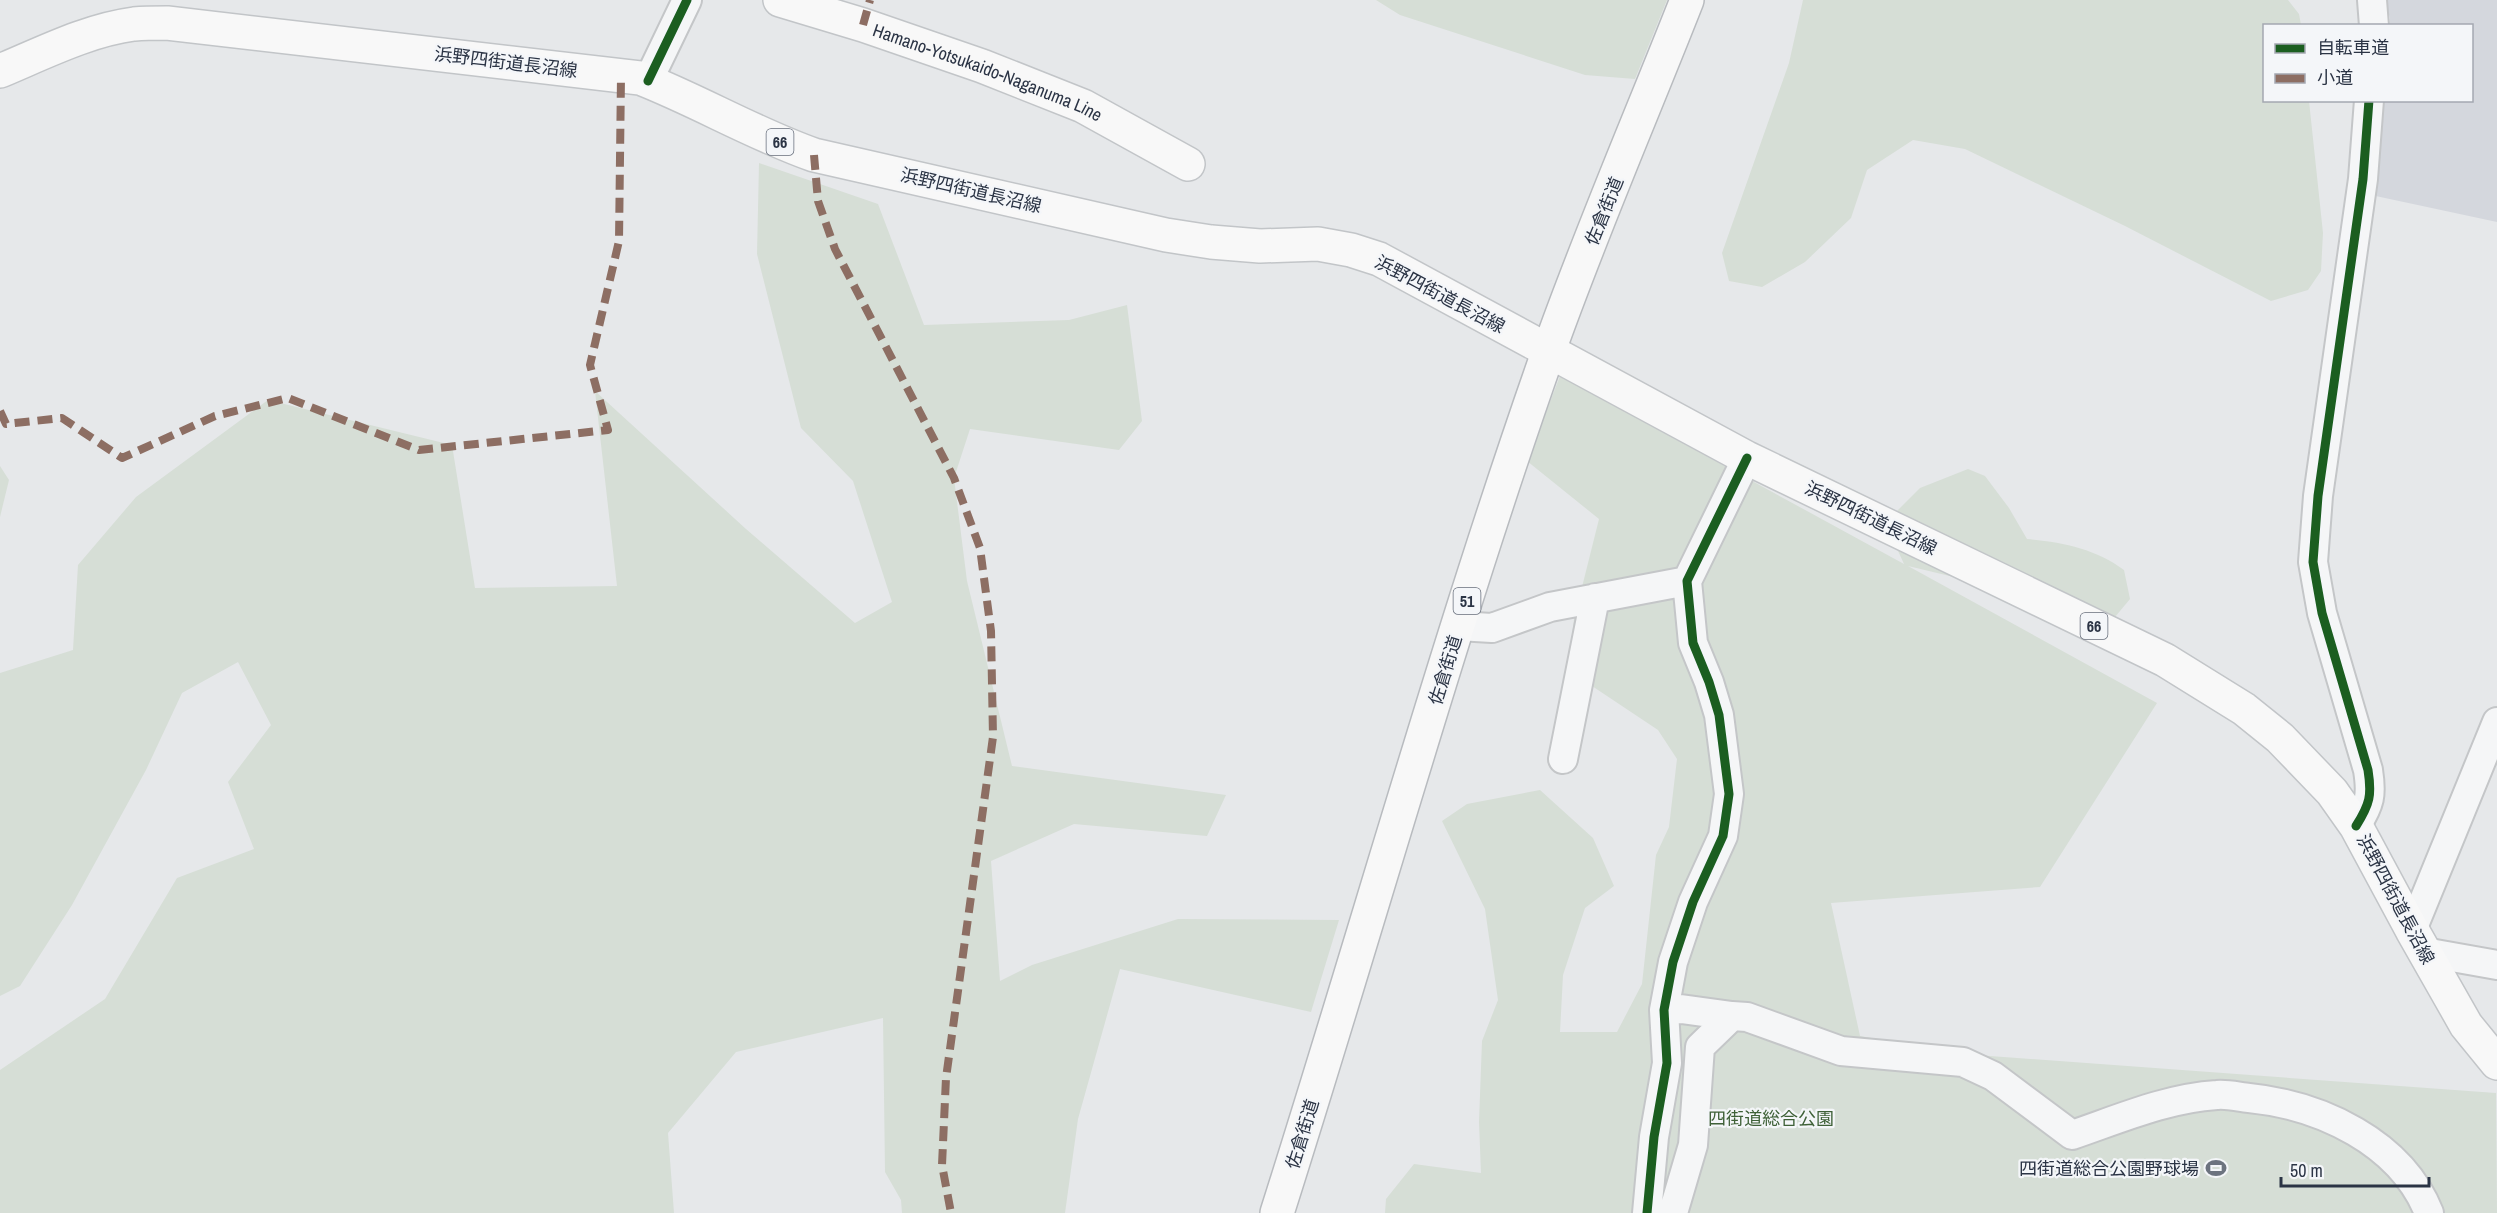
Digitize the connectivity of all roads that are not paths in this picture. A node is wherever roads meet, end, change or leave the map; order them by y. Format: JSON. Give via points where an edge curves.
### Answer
{"nodes":[{"id":1,"x":687,"y":0,"type":"edge"},
{"id":2,"x":780,"y":0,"type":"edge"},
{"id":3,"x":1687,"y":0,"type":"edge"},
{"id":4,"x":2372,"y":0,"type":"edge"},
{"id":5,"x":2374,"y":24,"type":"edge"},
{"id":6,"x":0,"y":71,"type":"edge"},
{"id":7,"x":648,"y":81,"type":"junction"},
{"id":8,"x":2369,"y":102,"type":"edge"},
{"id":9,"x":1188,"y":164,"type":"dead end"},
{"id":10,"x":1549,"y":349,"type":"junction"},
{"id":11,"x":1747,"y":458,"type":"junction"},
{"id":12,"x":1687,"y":581,"type":"junction"},
{"id":13,"x":1595,"y":598,"type":"junction"},
{"id":14,"x":1458,"y":626,"type":"junction"},
{"id":15,"x":2497,"y":722,"type":"edge"},
{"id":16,"x":1563,"y":759,"type":"dead end"},
{"id":17,"x":2356,"y":826,"type":"junction"},
{"id":18,"x":2418,"y":941,"type":"junction"},
{"id":19,"x":2497,"y":965,"type":"edge"},
{"id":20,"x":1664,"y":1010,"type":"junction"},
{"id":21,"x":1732,"y":1016,"type":"junction"},
{"id":22,"x":2497,"y":1063,"type":"edge"},
{"id":23,"x":1277,"y":1213,"type":"edge"},
{"id":24,"x":1647,"y":1213,"type":"edge"},
{"id":25,"x":1673,"y":1213,"type":"edge"},
{"id":26,"x":2429,"y":1213,"type":"edge"}],
"edges":[{"from":1,"to":7,"type":"street"},
{"from":2,"to":9,"type":"main road","name":"Hamano-Yotsukaido-Naganuma Line","via":[[982,66],[1073,102]]},
{"from":3,"to":10,"type":"main road","name":"佐倉街道","number":"51"},
{"from":4,"to":5,"type":"street"},
{"from":6,"to":7,"type":"main road","name":"浜野四街道長沼線","number":"66","via":[[109,30],[133,24],[167,23]]},
{"from":7,"to":10,"type":"main road","name":"浜野四街道長沼線","number":"66","via":[[814,155],[1166,235],[1260,246],[1318,244],[1360,253],[1379,259]]},
{"from":8,"to":17,"type":"street","via":[[2363,179],[2318,496],[2313,562],[2322,613],[2370,781],[2367,810]]},
{"from":10,"to":11,"type":"main road","name":"浜野四街道長沼線","number":"66"},
{"from":10,"to":14,"type":"main road","name":"佐倉街道","number":"51"},
{"from":11,"to":12,"type":"street"},
{"from":11,"to":17,"type":"main road","name":"浜野四街道長沼線","number":"66","via":[[2165,660],[2215,690],[2253,716],[2304,760]]},
{"from":12,"to":13,"type":"street"},
{"from":12,"to":20,"type":"street","via":[[1693,643],[1719,715],[1729,794],[1723,836],[1693,902]]},
{"from":13,"to":14,"type":"street","via":[[1550,607],[1492,628]]},
{"from":13,"to":16,"type":"street"},
{"from":14,"to":23,"type":"main road","name":"佐倉街道","number":"51"},
{"from":15,"to":18,"type":"street"},
{"from":17,"to":18,"type":"main road","name":"浜野四街道長沼線","number":"66"},
{"from":18,"to":19,"type":"street"},
{"from":18,"to":22,"type":"main road","name":"浜野四街道長沼線","number":"66","via":[[2466,1025]]},
{"from":20,"to":21,"type":"street"},
{"from":20,"to":24,"type":"street","via":[[1668,1063],[1654,1137]]},
{"from":21,"to":25,"type":"street","via":[[1701,1047],[1693,1145]]},
{"from":21,"to":26,"type":"street","via":[[1747,1017],[1841,1051],[1963,1062],[1993,1076],[2072,1135],[2164,1103],[2218,1095],[2277,1101],[2321,1114],[2363,1136],[2394,1161]]}]}
